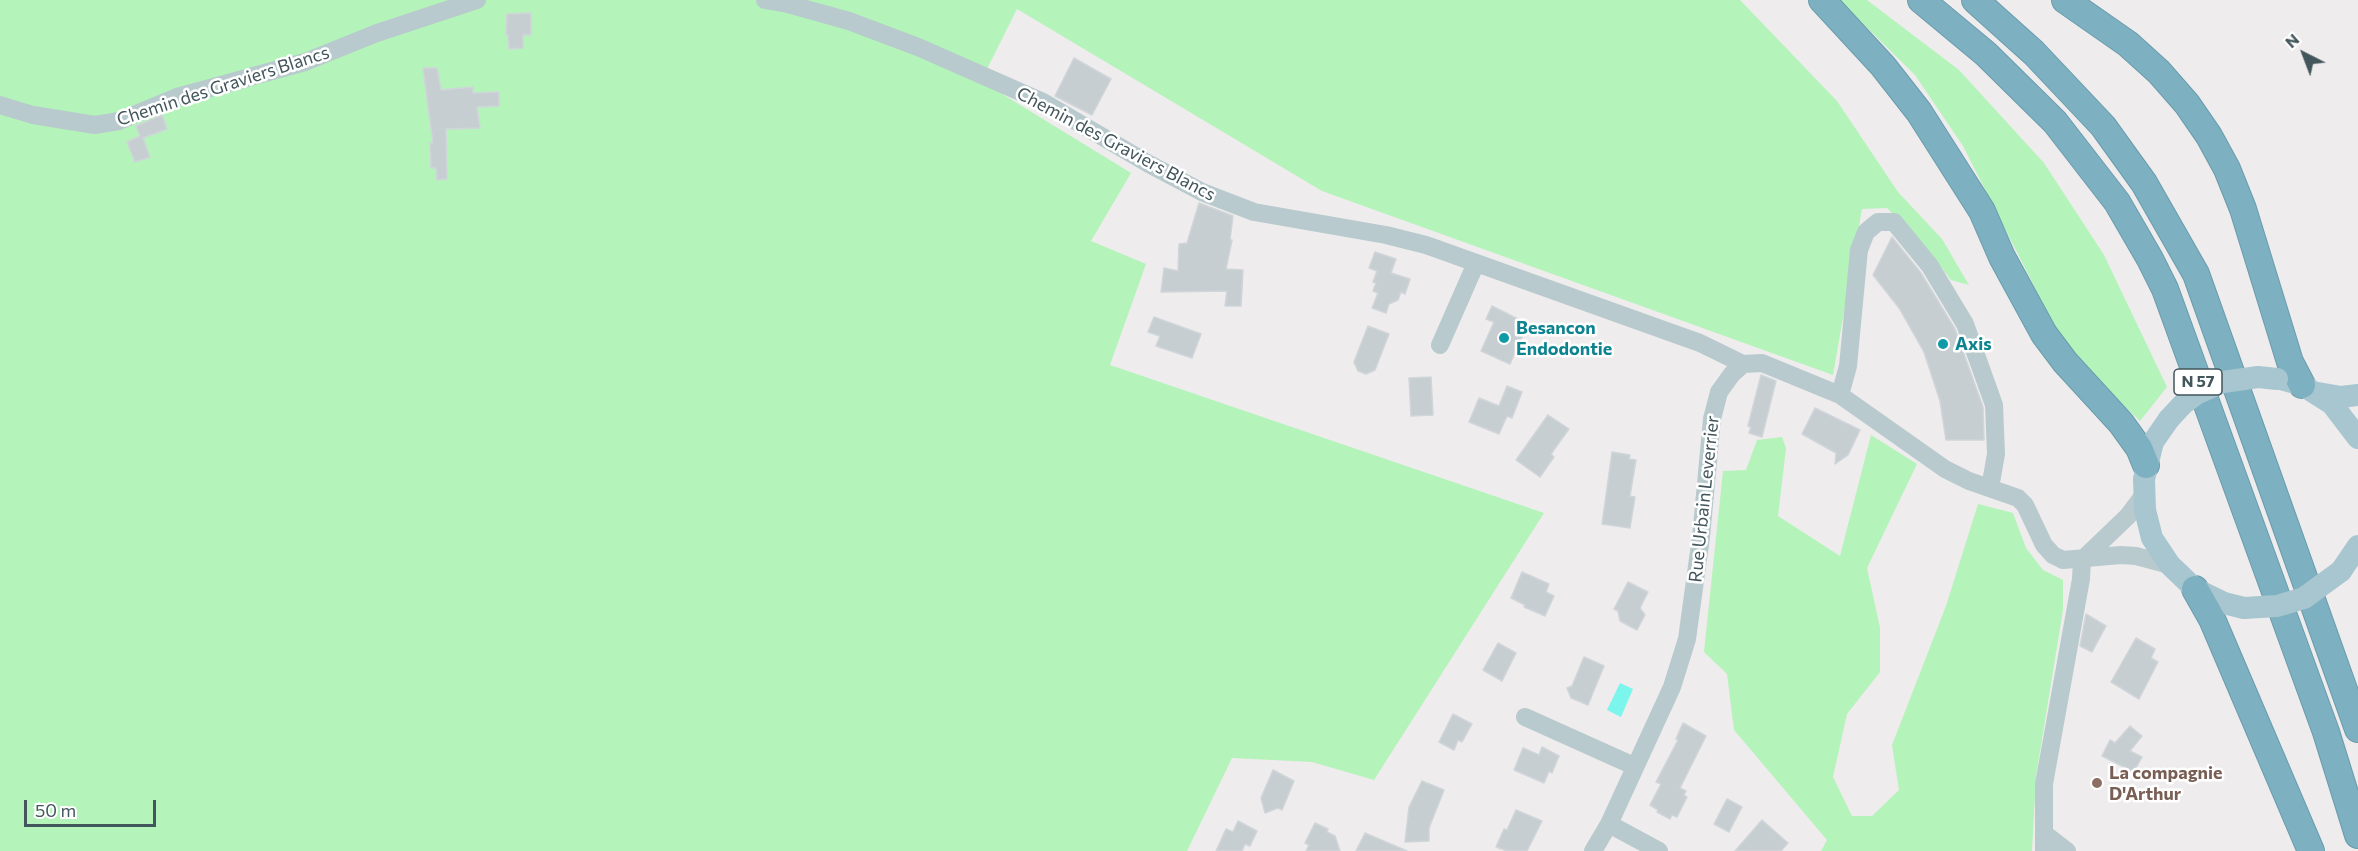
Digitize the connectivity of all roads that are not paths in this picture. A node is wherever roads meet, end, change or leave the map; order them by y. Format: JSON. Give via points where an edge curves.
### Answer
{"nodes":[{"id":1,"x":477,"y":0,"type":"edge"},
{"id":2,"x":765,"y":0,"type":"edge"},
{"id":3,"x":1822,"y":0,"type":"edge"},
{"id":4,"x":1921,"y":0,"type":"edge"},
{"id":5,"x":1975,"y":0,"type":"edge"},
{"id":6,"x":2065,"y":0,"type":"edge"},
{"id":7,"x":0,"y":105,"type":"edge"},
{"id":8,"x":1476,"y":263,"type":"junction"},
{"id":9,"x":1440,"y":345,"type":"dead end"},
{"id":10,"x":1743,"y":364,"type":"junction"},
{"id":11,"x":2309,"y":389,"type":"junction"},
{"id":12,"x":1840,"y":395,"type":"junction"},
{"id":13,"x":2358,"y":395,"type":"edge"},
{"id":14,"x":2358,"y":438,"type":"edge"},
{"id":15,"x":2146,"y":465,"type":"junction"},
{"id":16,"x":1990,"y":488,"type":"junction"},
{"id":17,"x":2143,"y":496,"type":"junction"},
{"id":18,"x":2358,"y":546,"type":"edge"},
{"id":19,"x":2082,"y":560,"type":"junction"},
{"id":20,"x":2170,"y":565,"type":"junction"},
{"id":21,"x":2195,"y":589,"type":"junction"},
{"id":22,"x":1525,"y":717,"type":"dead end"},
{"id":23,"x":2358,"y":729,"type":"edge"},
{"id":24,"x":1634,"y":766,"type":"junction"},
{"id":25,"x":1609,"y":824,"type":"junction"},
{"id":26,"x":2358,"y":835,"type":"edge"},
{"id":27,"x":2045,"y":842,"type":"edge"},
{"id":28,"x":1593,"y":851,"type":"edge"},
{"id":29,"x":1659,"y":851,"type":"edge"},
{"id":30,"x":2067,"y":851,"type":"edge"},
{"id":31,"x":2311,"y":851,"type":"edge"}],
"edges":[{"from":1,"to":7,"type":"street","name":"Chemin des Graviers Blancs","via":[[305,62],[177,97],[119,121],[95,125]]},
{"from":2,"to":8,"type":"street","name":"Chemin des Graviers Blancs","via":[[849,21],[928,52],[1042,102],[1194,188],[1254,212],[1386,235]]},
{"from":3,"to":15,"type":"highway","via":[[1919,112],[1976,201],[2044,334],[2121,423]]},
{"from":4,"to":26,"type":"highway","number":"N 57","via":[[2002,69],[2055,122],[2117,202],[2150,259],[2165,289],[2326,732]]},
{"from":5,"to":23,"type":"highway","number":"N 57","via":[[2034,53],[2103,126],[2144,183],[2196,274]]},
{"from":6,"to":11,"type":"highway","via":[[2128,44],[2159,72],[2209,136],[2243,209],[2290,362]]},
{"from":8,"to":9,"type":"street"},
{"from":8,"to":10,"type":"street","name":"Chemin des Graviers Blancs","via":[[1700,343]]},
{"from":10,"to":12,"type":"street","via":[[1762,363]]},
{"from":10,"to":24,"type":"street","name":"Rue Urbain Leverrier","via":[[1719,392],[1712,418],[1687,639],[1672,687]]},
{"from":11,"to":13,"type":"main road","via":[[2341,397]]},
{"from":11,"to":14,"type":"main road","via":[[2332,404]]},
{"from":11,"to":15,"type":"main road","bridge":true,"via":[[2258,377],[2223,382],[2196,394],[2169,419],[2153,442]]},
{"from":12,"to":16,"type":"street","via":[[1945,469]]},
{"from":12,"to":16,"type":"street","via":[[1848,366],[1859,250],[1866,232],[1878,222],[1894,222],[1930,267],[1965,324],[1994,405],[1996,454]]},
{"from":15,"to":17,"type":"main road"},
{"from":16,"to":19,"type":"street","via":[[2018,498],[2025,505],[2053,555],[2062,560]]},
{"from":17,"to":19,"type":"street"},
{"from":17,"to":20,"type":"main road","via":[[2152,538]]},
{"from":18,"to":21,"type":"main road","bridge":true,"via":[[2341,571],[2304,598],[2277,606],[2244,608]]},
{"from":19,"to":20,"type":"street","via":[[2121,555]]},
{"from":19,"to":27,"type":"street","via":[[2044,784]]},
{"from":20,"to":21,"type":"main road"},
{"from":21,"to":31,"type":"highway","via":[[2212,619]]},
{"from":22,"to":24,"type":"street"},
{"from":24,"to":25,"type":"street","name":"Rue Urbain Leverrier"},
{"from":25,"to":28,"type":"street","name":"Rue Urbain Leverrier"},
{"from":25,"to":29,"type":"street"},
{"from":27,"to":30,"type":"street"}]}
